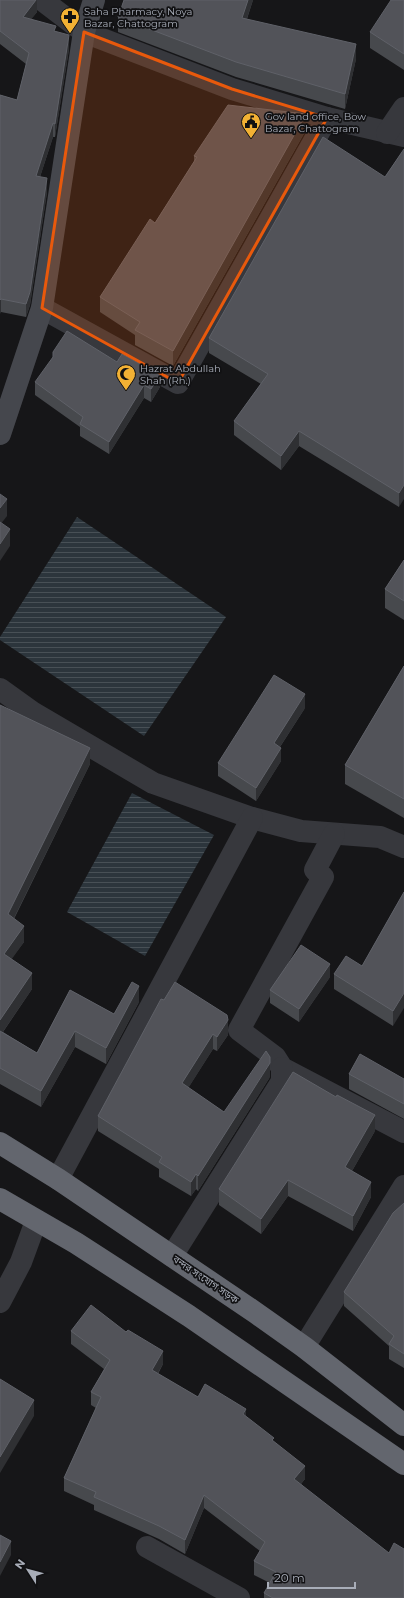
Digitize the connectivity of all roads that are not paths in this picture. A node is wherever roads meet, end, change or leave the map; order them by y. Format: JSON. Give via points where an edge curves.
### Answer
{"nodes":[{"id":1,"x":42,"y":0,"type":"edge"},
{"id":2,"x":94,"y":0,"type":"edge"},
{"id":3,"x":84,"y":32,"type":"junction"},
{"id":4,"x":404,"y":108,"type":"edge"},
{"id":5,"x":327,"y":118,"type":"junction"},
{"id":6,"x":395,"y":134,"type":"edge"},
{"id":7,"x":42,"y":308,"type":"junction"},
{"id":8,"x":0,"y":434,"type":"edge"},
{"id":9,"x":0,"y":689,"type":"edge"},
{"id":10,"x":252,"y":818,"type":"junction"},
{"id":11,"x":334,"y":834,"type":"junction"},
{"id":12,"x":404,"y":847,"type":"edge"},
{"id":13,"x":282,"y":1068,"type":"junction"},
{"id":14,"x":404,"y":1132,"type":"edge"},
{"id":15,"x":0,"y":1143,"type":"edge"},
{"id":16,"x":58,"y":1179,"type":"junction"},
{"id":17,"x":404,"y":1186,"type":"edge"},
{"id":18,"x":0,"y":1199,"type":"edge"},
{"id":19,"x":36,"y":1221,"type":"junction"},
{"id":20,"x":172,"y":1256,"type":"junction"},
{"id":21,"x":0,"y":1302,"type":"edge"},
{"id":22,"x":304,"y":1347,"type":"junction"},
{"id":23,"x":404,"y":1425,"type":"edge"},
{"id":24,"x":404,"y":1464,"type":"edge"},
{"id":25,"x":147,"y":1547,"type":"dead end"},
{"id":26,"x":238,"y":1598,"type":"edge"}],
"edges":[{"from":1,"to":3,"type":"street"},
{"from":2,"to":3,"type":"street"},
{"from":3,"to":5,"type":"street","via":[[232,89]]},
{"from":3,"to":7,"type":"street"},
{"from":4,"to":6,"type":"street"},
{"from":5,"to":6,"type":"street"},
{"from":5,"to":7,"type":"street","via":[[178,383]]},
{"from":7,"to":8,"type":"street"},
{"from":9,"to":10,"type":"street","via":[[32,712],[153,783]]},
{"from":10,"to":11,"type":"street","via":[[301,831]]},
{"from":10,"to":16,"type":"street"},
{"from":11,"to":12,"type":"street","via":[[380,837]]},
{"from":11,"to":13,"type":"street","via":[[314,870],[324,877],[239,1030],[275,1057]]},
{"from":13,"to":14,"type":"street"},
{"from":13,"to":20,"type":"street","via":[[282,1081]]},
{"from":15,"to":16,"type":"highway","name":"বন্দর সংযোগ সড়ক"},
{"from":16,"to":20,"type":"highway","name":"বন্দর সংযোগ সড়ক"},
{"from":17,"to":22,"type":"street"},
{"from":18,"to":19,"type":"highway"},
{"from":19,"to":21,"type":"street","via":[[21,1262]]},
{"from":19,"to":24,"type":"highway","via":[[76,1243],[189,1316]]},
{"from":20,"to":22,"type":"highway","name":"বন্দর সংযোগ সড়ক"},
{"from":22,"to":23,"type":"highway","name":"বন্দর সংযোগ সড়ক"},
{"from":25,"to":26,"type":"street"}]}
